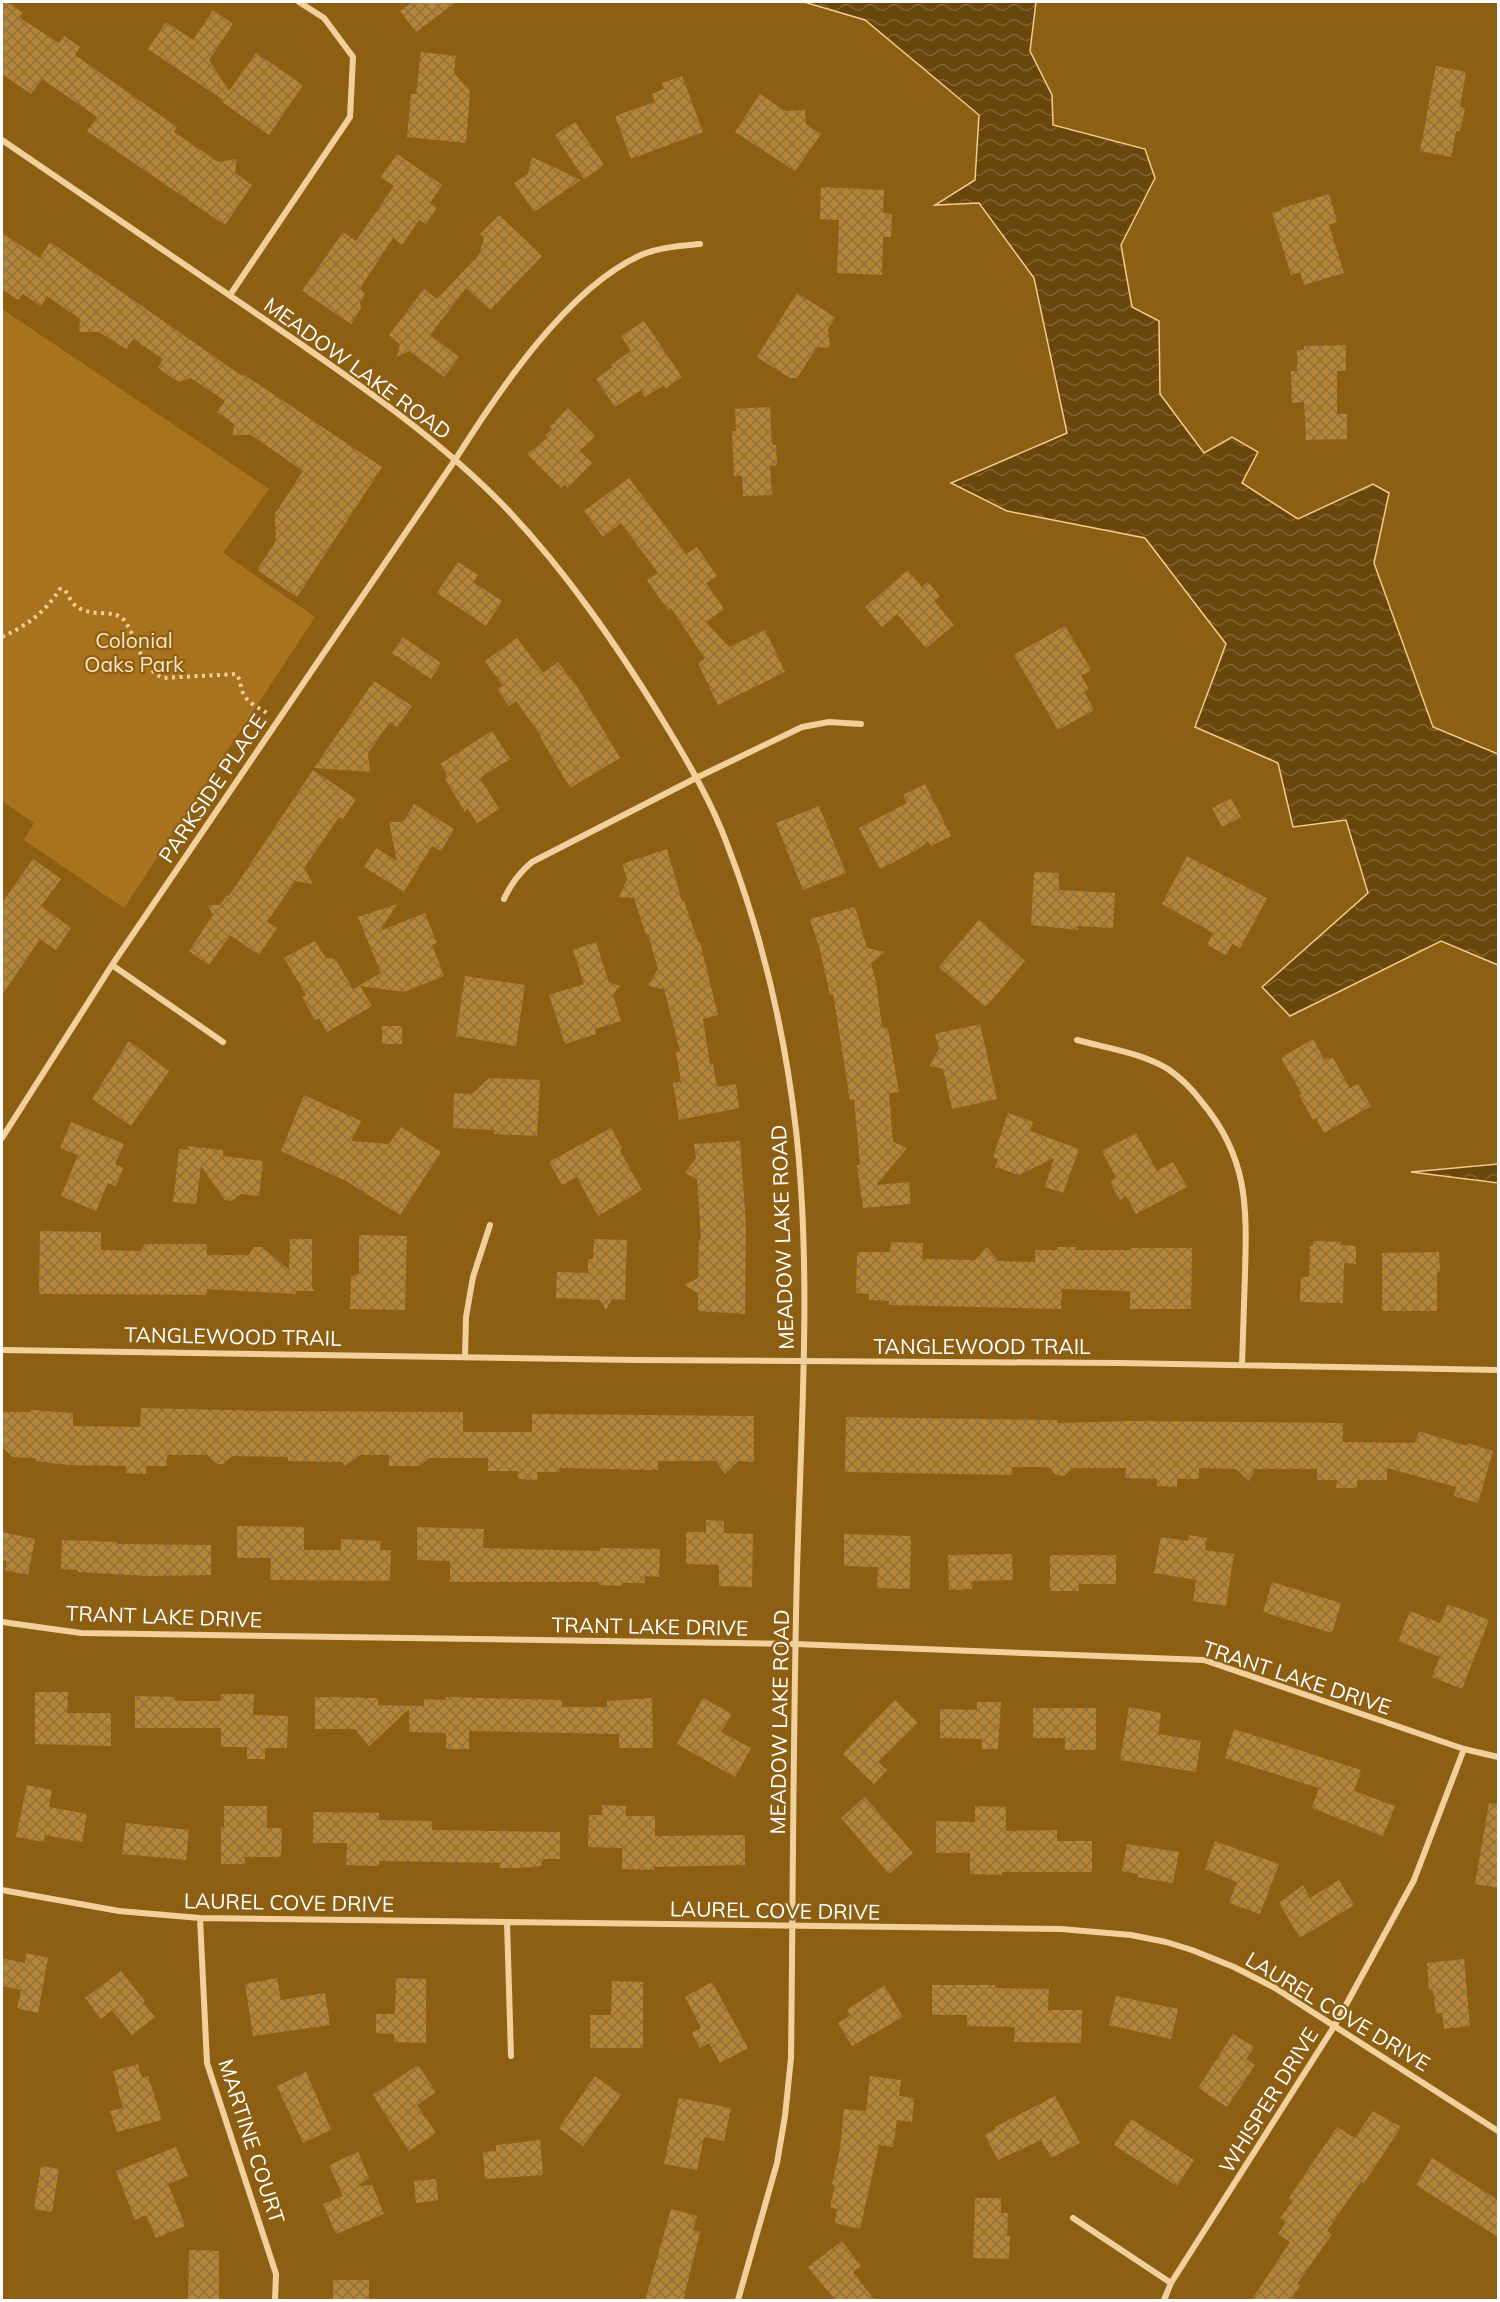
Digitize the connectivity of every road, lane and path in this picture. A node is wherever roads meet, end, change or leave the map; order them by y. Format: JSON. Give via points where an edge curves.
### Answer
{"nodes":[{"id":1,"x":299,"y":2,"type":"edge"},
{"id":2,"x":2,"y":140,"type":"edge"},
{"id":3,"x":700,"y":244,"type":"dead end"},
{"id":4,"x":230,"y":295,"type":"junction"},
{"id":5,"x":455,"y":460,"type":"junction"},
{"id":6,"x":2,"y":637,"type":"edge"},
{"id":7,"x":278,"y":720,"type":"junction"},
{"id":8,"x":861,"y":724,"type":"dead end"},
{"id":9,"x":696,"y":778,"type":"junction"},
{"id":10,"x":504,"y":899,"type":"dead end"},
{"id":11,"x":112,"y":965,"type":"junction"},
{"id":12,"x":1077,"y":1040,"type":"dead end"},
{"id":13,"x":223,"y":1042,"type":"dead end"},
{"id":14,"x":2,"y":1138,"type":"edge"},
{"id":15,"x":490,"y":1225,"type":"dead end"},
{"id":16,"x":2,"y":1350,"type":"edge"},
{"id":17,"x":465,"y":1357,"type":"junction"},
{"id":18,"x":802,"y":1361,"type":"junction"},
{"id":19,"x":1242,"y":1365,"type":"junction"},
{"id":20,"x":1498,"y":1370,"type":"edge"},
{"id":21,"x":2,"y":1623,"type":"edge"},
{"id":22,"x":795,"y":1644,"type":"junction"},
{"id":23,"x":1464,"y":1749,"type":"junction"},
{"id":24,"x":1498,"y":1757,"type":"edge"},
{"id":25,"x":2,"y":1890,"type":"edge"},
{"id":26,"x":200,"y":1918,"type":"junction"},
{"id":27,"x":507,"y":1922,"type":"junction"},
{"id":28,"x":793,"y":1927,"type":"junction"},
{"id":29,"x":1335,"y":2025,"type":"junction"},
{"id":30,"x":511,"y":2056,"type":"dead end"},
{"id":31,"x":1498,"y":2131,"type":"edge"},
{"id":32,"x":1073,"y":2218,"type":"dead end"},
{"id":33,"x":1171,"y":2283,"type":"junction"},
{"id":34,"x":275,"y":2301,"type":"edge"},
{"id":35,"x":738,"y":2301,"type":"edge"},
{"id":36,"x":1164,"y":2301,"type":"edge"}],
"edges":[{"from":1,"to":4,"type":"street","via":[[324,18],[353,57],[350,117]]},
{"from":2,"to":4,"type":"street","name":"MEADOW LAKE ROAD"},
{"from":3,"to":5,"type":"street","name":"PARKSIDE PLACE","via":[[671,246],[644,254],[618,267],[585,292],[489,405]]},
{"from":4,"to":5,"type":"street","name":"MEADOW LAKE ROAD","via":[[381,400]]},
{"from":5,"to":7,"type":"street","name":"PARKSIDE PLACE"},
{"from":5,"to":9,"type":"street","name":"MEADOW LAKE ROAD","via":[[554,562],[596,617]]},
{"from":6,"to":7,"type":"path","via":[[28,624],[60,589],[65,590],[75,605],[89,613],[116,614],[124,620],[145,662],[156,674],[164,678],[236,674],[252,704]]},
{"from":7,"to":11,"type":"street","name":"PARKSIDE PLACE"},
{"from":8,"to":9,"type":"street","via":[[829,722],[802,727]]},
{"from":9,"to":10,"type":"street","via":[[532,862],[520,872]]},
{"from":9,"to":18,"type":"street","name":"MEADOW LAKE ROAD","via":[[726,840],[752,919],[789,1082],[801,1208]]},
{"from":11,"to":13,"type":"street"},
{"from":11,"to":14,"type":"street","name":"PARKSIDE PLACE"},
{"from":12,"to":19,"type":"street","via":[[1145,1058],[1169,1070],[1189,1085],[1221,1127],[1242,1181],[1246,1213]]},
{"from":15,"to":17,"type":"street","via":[[473,1277]]},
{"from":16,"to":17,"type":"street","name":"TANGLEWOOD TRAIL"},
{"from":17,"to":18,"type":"street","name":"TANGLEWOOD TRAIL"},
{"from":18,"to":19,"type":"street","name":"TANGLEWOOD TRAIL"},
{"from":18,"to":22,"type":"street","name":"MEADOW LAKE ROAD"},
{"from":19,"to":20,"type":"street","name":"TANGLEWOOD TRAIL"},
{"from":21,"to":22,"type":"street","name":"TRANT LAKE DRIVE","via":[[81,1633]]},
{"from":22,"to":23,"type":"street","name":"TRANT LAKE DRIVE","via":[[1204,1660]]},
{"from":22,"to":28,"type":"street","name":"MEADOW LAKE ROAD"},
{"from":23,"to":24,"type":"street","name":"TRANT LAKE DRIVE"},
{"from":23,"to":29,"type":"street","name":"WHISPER DRIVE","via":[[1414,1880]]},
{"from":25,"to":26,"type":"street","name":"LAUREL COVE DRIVE","via":[[119,1911]]},
{"from":26,"to":27,"type":"street","name":"LAUREL COVE DRIVE"},
{"from":26,"to":34,"type":"street","name":"MARTINE COURT","via":[[207,2063],[276,2274]]},
{"from":27,"to":28,"type":"street","name":"LAUREL COVE DRIVE"},
{"from":27,"to":30,"type":"street"},
{"from":28,"to":29,"type":"street","name":"LAUREL COVE DRIVE","via":[[1061,1929],[1131,1935],[1192,1950],[1234,1967]]},
{"from":28,"to":35,"type":"street","name":"MEADOW LAKE ROAD","via":[[791,2058],[785,2116],[769,2197]]},
{"from":29,"to":31,"type":"street","name":"LAUREL COVE DRIVE"},
{"from":29,"to":33,"type":"street","name":"WHISPER DRIVE"},
{"from":32,"to":33,"type":"street"},
{"from":33,"to":36,"type":"street","name":"WHISPER DRIVE"}]}
